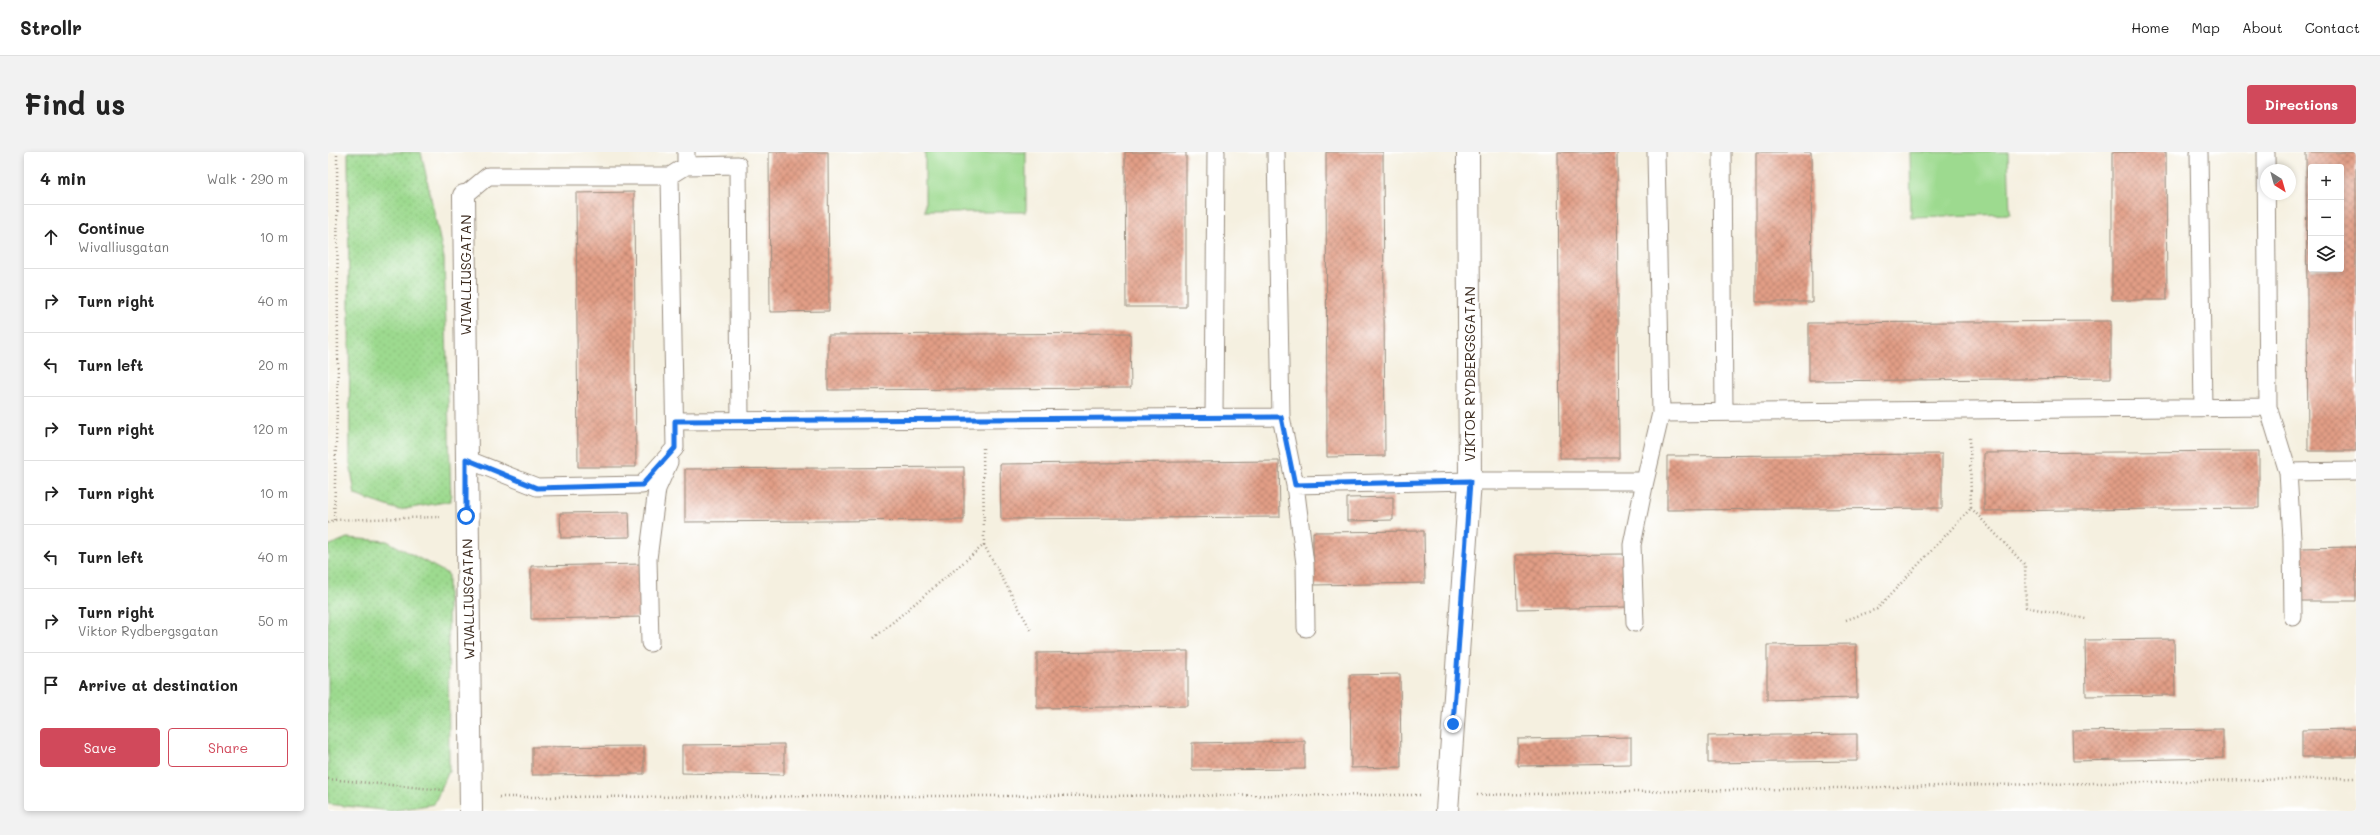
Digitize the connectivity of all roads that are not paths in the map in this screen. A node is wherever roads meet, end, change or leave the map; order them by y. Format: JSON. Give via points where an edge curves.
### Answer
{"nodes":[{"id":1,"x":1216,"y":152,"type":"edge"},
{"id":2,"x":1276,"y":152,"type":"edge"},
{"id":3,"x":1468,"y":152,"type":"edge"},
{"id":4,"x":1656,"y":152,"type":"edge"},
{"id":5,"x":1722,"y":152,"type":"edge"},
{"id":6,"x":2200,"y":152,"type":"edge"},
{"id":7,"x":2266,"y":152,"type":"edge"},
{"id":8,"x":686,"y":159,"type":"edge"},
{"id":9,"x":670,"y":176,"type":"junction"},
{"id":10,"x":464,"y":196,"type":"joint"},
{"id":11,"x":2268,"y":407,"type":"junction"},
{"id":12,"x":2203,"y":408,"type":"junction"},
{"id":13,"x":1724,"y":412,"type":"junction"},
{"id":14,"x":1661,"y":413,"type":"junction"},
{"id":15,"x":1214,"y":417,"type":"junction"},
{"id":16,"x":1281,"y":417,"type":"junction"},
{"id":17,"x":740,"y":420,"type":"junction"},
{"id":18,"x":675,"y":421,"type":"junction"},
{"id":19,"x":675,"y":448,"type":"junction"},
{"id":20,"x":466,"y":459,"type":"junction"},
{"id":21,"x":2356,"y":471,"type":"edge"},
{"id":22,"x":2288,"y":472,"type":"junction"},
{"id":23,"x":1470,"y":481,"type":"junction"},
{"id":24,"x":1645,"y":481,"type":"junction"},
{"id":25,"x":1295,"y":485,"type":"junction"},
{"id":26,"x":2293,"y":617,"type":"dead end"},
{"id":27,"x":1635,"y":623,"type":"dead end"},
{"id":28,"x":1306,"y":628,"type":"dead end"},
{"id":29,"x":650,"y":643,"type":"dead end"},
{"id":30,"x":1448,"y":803,"type":"edge"},
{"id":31,"x":471,"y":804,"type":"edge"}],
"edges":[{"from":1,"to":15,"type":"lane"},
{"from":2,"to":16,"type":"lane"},
{"from":3,"to":23,"type":"street","name":"VIKTOR RYDBERGSGATAN"},
{"from":4,"to":14,"type":"lane"},
{"from":5,"to":13,"type":"lane"},
{"from":6,"to":12,"type":"lane"},
{"from":7,"to":11,"type":"lane"},
{"from":8,"to":9,"type":"lane"},
{"from":8,"to":17,"type":"lane","via":[[738,165]]},
{"from":9,"to":10,"type":"lane","via":[[488,176]]},
{"from":9,"to":18,"type":"lane"},
{"from":10,"to":20,"type":"street","name":"WIVALLIUSGATAN"},
{"from":11,"to":12,"type":"lane"},
{"from":11,"to":22,"type":"lane"},
{"from":12,"to":13,"type":"lane"},
{"from":13,"to":14,"type":"lane"},
{"from":14,"to":24,"type":"lane"},
{"from":15,"to":16,"type":"lane"},
{"from":15,"to":17,"type":"lane"},
{"from":16,"to":25,"type":"lane"},
{"from":17,"to":18,"type":"lane"},
{"from":18,"to":19,"type":"lane"},
{"from":19,"to":20,"type":"lane","via":[[642,485],[537,488]]},
{"from":19,"to":29,"type":"lane","via":[[658,489],[648,559]]},
{"from":20,"to":31,"type":"street","name":"WIVALLIUSGATAN"},
{"from":21,"to":22,"type":"lane"},
{"from":22,"to":26,"type":"lane"},
{"from":23,"to":24,"type":"lane"},
{"from":23,"to":25,"type":"lane"},
{"from":23,"to":30,"type":"street","name":"VIKTOR RYDBERGSGATAN"},
{"from":24,"to":27,"type":"lane","via":[[1632,545]]},
{"from":25,"to":28,"type":"lane","via":[[1305,564]]}]}
